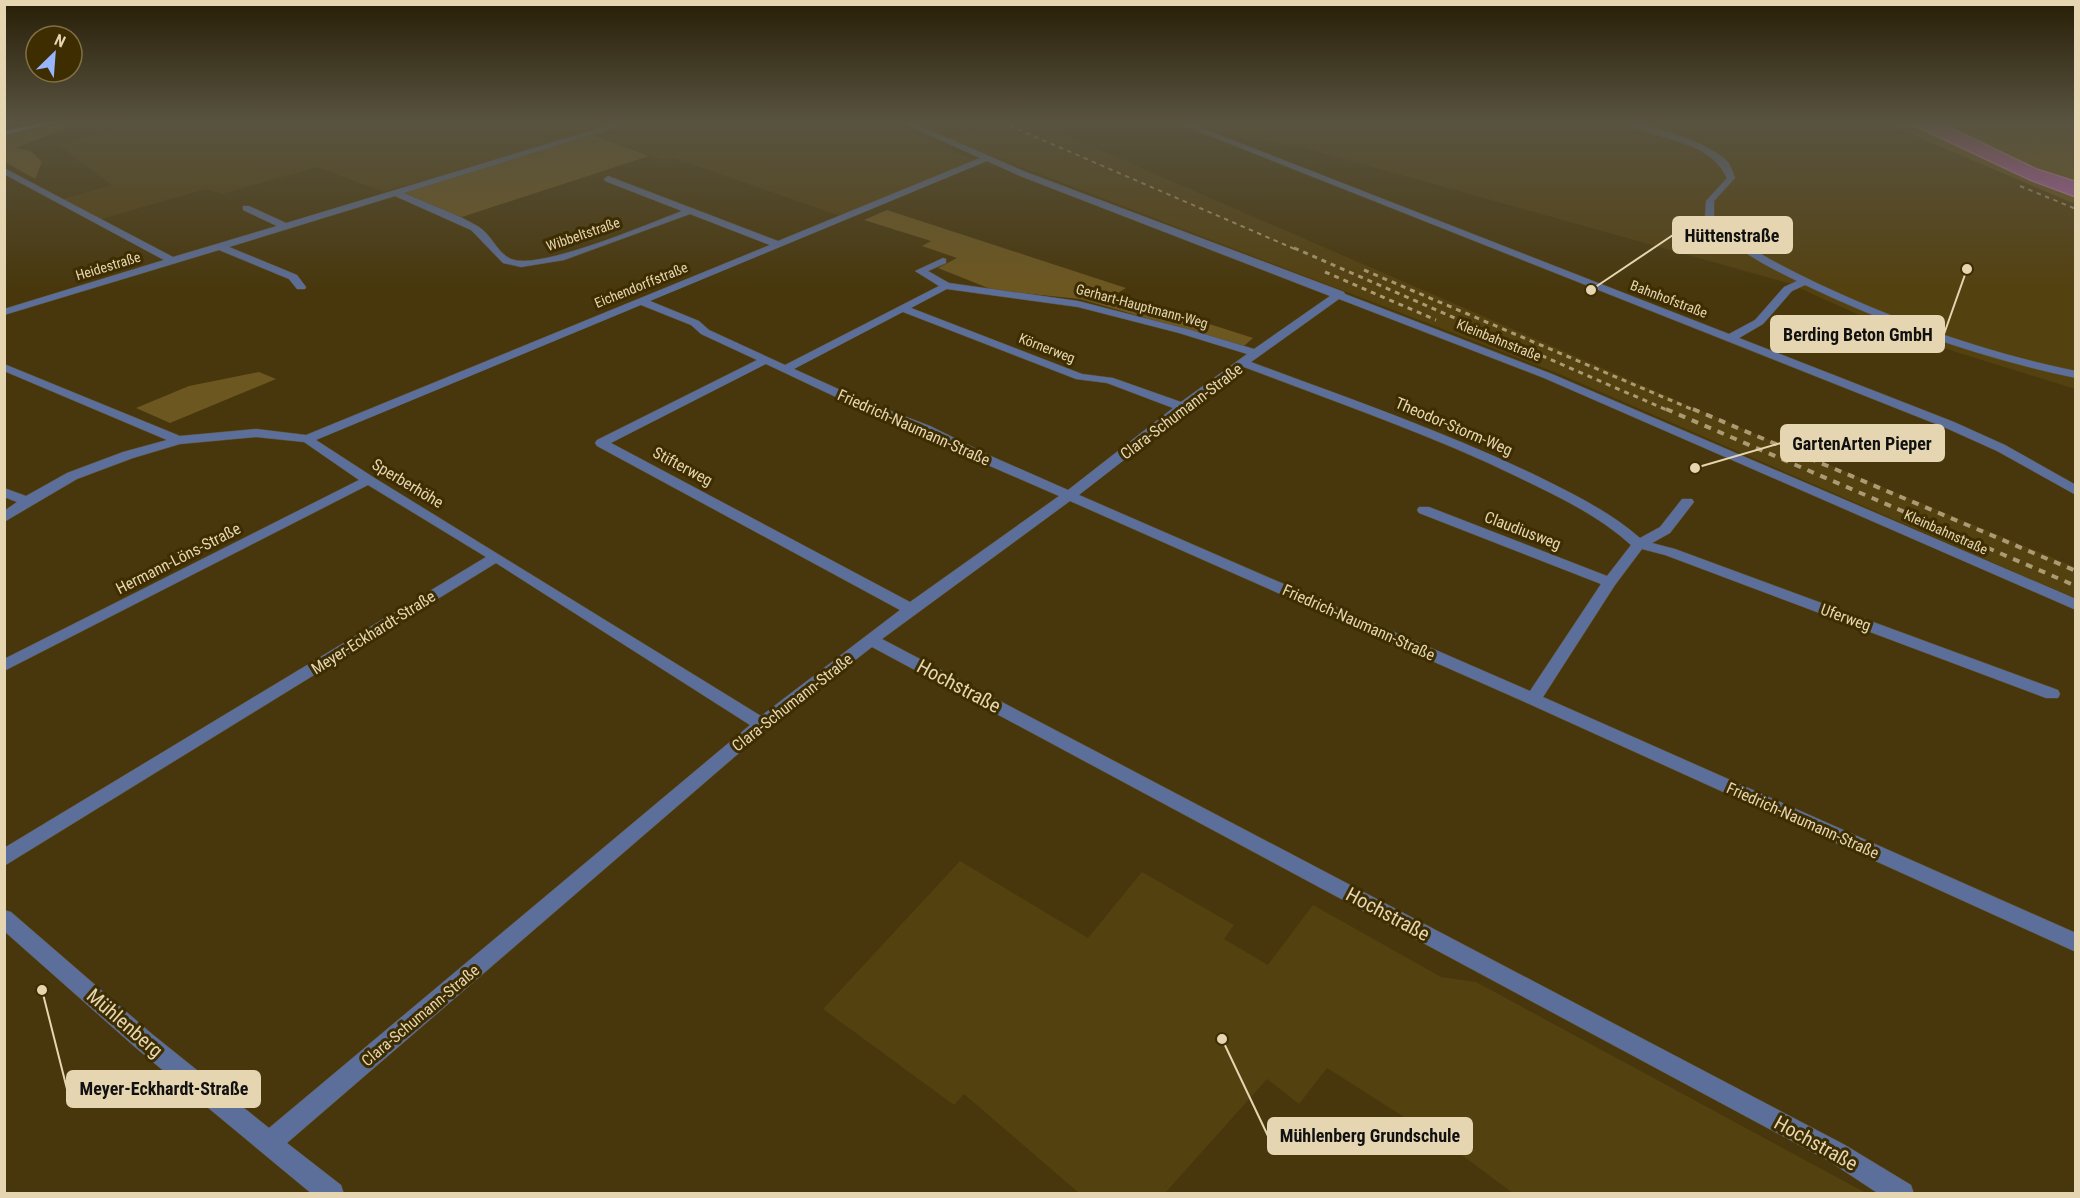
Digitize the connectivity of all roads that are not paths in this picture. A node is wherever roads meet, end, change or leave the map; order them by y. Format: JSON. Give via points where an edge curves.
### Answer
{"nodes":[{"id":1,"x":19,"y":178,"type":"edge"},
{"id":2,"x":448,"y":178,"type":"edge"},
{"id":3,"x":940,"y":178,"type":"edge"},
{"id":4,"x":1036,"y":178,"type":"edge"},
{"id":5,"x":1322,"y":178,"type":"edge"},
{"id":6,"x":1731,"y":178,"type":"edge"},
{"id":7,"x":608,"y":179,"type":"dead end"},
{"id":8,"x":396,"y":194,"type":"junction"},
{"id":9,"x":246,"y":208,"type":"dead end"},
{"id":10,"x":690,"y":211,"type":"junction"},
{"id":11,"x":284,"y":226,"type":"junction"},
{"id":12,"x":779,"y":245,"type":"junction"},
{"id":13,"x":219,"y":246,"type":"junction"},
{"id":14,"x":171,"y":260,"type":"junction"},
{"id":15,"x":943,"y":261,"type":"dead end"},
{"id":16,"x":1805,"y":281,"type":"junction"},
{"id":17,"x":946,"y":286,"type":"junction"},
{"id":18,"x":301,"y":287,"type":"dead end"},
{"id":19,"x":1340,"y":294,"type":"junction"},
{"id":20,"x":643,"y":302,"type":"junction"},
{"id":21,"x":903,"y":309,"type":"junction"},
{"id":22,"x":4,"y":312,"type":"edge"},
{"id":23,"x":1731,"y":338,"type":"junction"},
{"id":24,"x":1257,"y":354,"type":"junction"},
{"id":25,"x":766,"y":360,"type":"junction"},
{"id":26,"x":1244,"y":363,"type":"junction"},
{"id":27,"x":4,"y":368,"type":"edge"},
{"id":28,"x":784,"y":369,"type":"junction"},
{"id":29,"x":2076,"y":375,"type":"edge"},
{"id":30,"x":1182,"y":407,"type":"junction"},
{"id":31,"x":307,"y":439,"type":"junction"},
{"id":32,"x":179,"y":440,"type":"junction"},
{"id":33,"x":368,"y":480,"type":"junction"},
{"id":34,"x":2076,"y":491,"type":"edge"},
{"id":35,"x":4,"y":492,"type":"edge"},
{"id":36,"x":1070,"y":495,"type":"junction"},
{"id":37,"x":27,"y":501,"type":"junction"},
{"id":38,"x":1687,"y":502,"type":"dead end"},
{"id":39,"x":1424,"y":510,"type":"dead end"},
{"id":40,"x":4,"y":518,"type":"edge"},
{"id":41,"x":1639,"y":544,"type":"junction"},
{"id":42,"x":496,"y":557,"type":"junction"},
{"id":43,"x":1610,"y":582,"type":"junction"},
{"id":44,"x":2076,"y":605,"type":"edge"},
{"id":45,"x":911,"y":609,"type":"junction"},
{"id":46,"x":871,"y":640,"type":"junction"},
{"id":47,"x":4,"y":666,"type":"edge"},
{"id":48,"x":2052,"y":694,"type":"dead end"},
{"id":49,"x":1533,"y":699,"type":"junction"},
{"id":50,"x":762,"y":724,"type":"junction"},
{"id":51,"x":4,"y":858,"type":"edge"},
{"id":52,"x":4,"y":918,"type":"edge"},
{"id":53,"x":2076,"y":943,"type":"edge"},
{"id":54,"x":270,"y":1142,"type":"junction"},
{"id":55,"x":333,"y":1194,"type":"edge"},
{"id":56,"x":1902,"y":1194,"type":"edge"}],
"edges":[{"from":1,"to":14,"type":"street"},
{"from":2,"to":8,"type":"street","name":"Heidestraße"},
{"from":3,"to":12,"type":"street","name":"Eichendorffstraße"},
{"from":4,"to":19,"type":"street","name":"Kleinbahnstraße"},
{"from":5,"to":23,"type":"street","name":"Bahnhofstraße"},
{"from":6,"to":16,"type":"street","via":[[1710,201],[1713,225],[1742,247]]},
{"from":7,"to":10,"type":"street"},
{"from":8,"to":10,"type":"street","name":"Wibbeltstraße","via":[[474,228],[502,258],[518,263],[561,258]]},
{"from":8,"to":11,"type":"street","name":"Heidestraße"},
{"from":9,"to":11,"type":"street"},
{"from":10,"to":12,"type":"street"},
{"from":11,"to":13,"type":"street","name":"Heidestraße"},
{"from":12,"to":20,"type":"street","name":"Eichendorffstraße"},
{"from":13,"to":14,"type":"street","name":"Heidestraße"},
{"from":13,"to":18,"type":"street","via":[[293,277]]},
{"from":14,"to":22,"type":"street","name":"Heidestraße"},
{"from":15,"to":17,"type":"street","name":"Gerhart-Hauptmann-Weg","via":[[920,271]]},
{"from":16,"to":23,"type":"street","via":[[1788,289],[1759,322]]},
{"from":16,"to":29,"type":"street","via":[[1930,335]]},
{"from":17,"to":21,"type":"street"},
{"from":17,"to":24,"type":"street","name":"Gerhart-Hauptmann-Weg","via":[[1078,304]]},
{"from":19,"to":24,"type":"street","name":"Clara-Schumann-Straße"},
{"from":19,"to":44,"type":"street","name":"Kleinbahnstraße","via":[[1614,403]]},
{"from":20,"to":25,"type":"street","name":"Friedrich-Naumann-Straße","via":[[695,323],[705,332]]},
{"from":20,"to":31,"type":"street","name":"Eichendorffstraße"},
{"from":21,"to":28,"type":"street"},
{"from":21,"to":30,"type":"street","name":"Körnerweg","via":[[1080,377],[1109,380]]},
{"from":23,"to":34,"type":"street","name":"Bahnhofstraße","via":[[1950,425],[2001,448]]},
{"from":24,"to":26,"type":"street","name":"Clara-Schumann-Straße"},
{"from":25,"to":28,"type":"street","name":"Friedrich-Naumann-Straße"},
{"from":25,"to":45,"type":"street","name":"Stifterweg","via":[[601,443]]},
{"from":26,"to":30,"type":"street","name":"Clara-Schumann-Straße"},
{"from":26,"to":41,"type":"street","name":"Theodor-Storm-Weg","via":[[1466,447],[1569,496],[1616,524]]},
{"from":27,"to":32,"type":"street","name":"Sperberhöhe"},
{"from":28,"to":36,"type":"street","name":"Friedrich-Naumann-Straße"},
{"from":30,"to":36,"type":"street","name":"Clara-Schumann-Straße"},
{"from":31,"to":32,"type":"street","name":"Sperberhöhe","via":[[256,433]]},
{"from":31,"to":33,"type":"street","name":"Sperberhöhe"},
{"from":32,"to":37,"type":"street","via":[[72,476]]},
{"from":33,"to":42,"type":"street","name":"Sperberhöhe"},
{"from":33,"to":47,"type":"street","name":"Hermann-Löns-Straße"},
{"from":35,"to":37,"type":"street"},
{"from":36,"to":45,"type":"street","name":"Clara-Schumann-Straße"},
{"from":36,"to":49,"type":"street","name":"Friedrich-Naumann-Straße"},
{"from":37,"to":40,"type":"street"},
{"from":38,"to":41,"type":"street","via":[[1665,530]]},
{"from":39,"to":43,"type":"street","name":"Claudiusweg"},
{"from":41,"to":43,"type":"street"},
{"from":41,"to":48,"type":"street","name":"Uferweg","via":[[1670,552]]},
{"from":42,"to":50,"type":"street","name":"Sperberhöhe"},
{"from":42,"to":51,"type":"street","name":"Meyer-Eckhardt-Straße"},
{"from":43,"to":49,"type":"street"},
{"from":45,"to":46,"type":"street","name":"Clara-Schumann-Straße"},
{"from":46,"to":50,"type":"street","name":"Clara-Schumann-Straße"},
{"from":46,"to":56,"type":"street","name":"Hochstraße","via":[[1837,1153]]},
{"from":49,"to":53,"type":"street","name":"Friedrich-Naumann-Straße"},
{"from":50,"to":54,"type":"street","name":"Clara-Schumann-Straße"},
{"from":52,"to":54,"type":"street","name":"Mühlenberg","via":[[144,1041]]},
{"from":54,"to":55,"type":"street","name":"Mühlenberg"}]}
